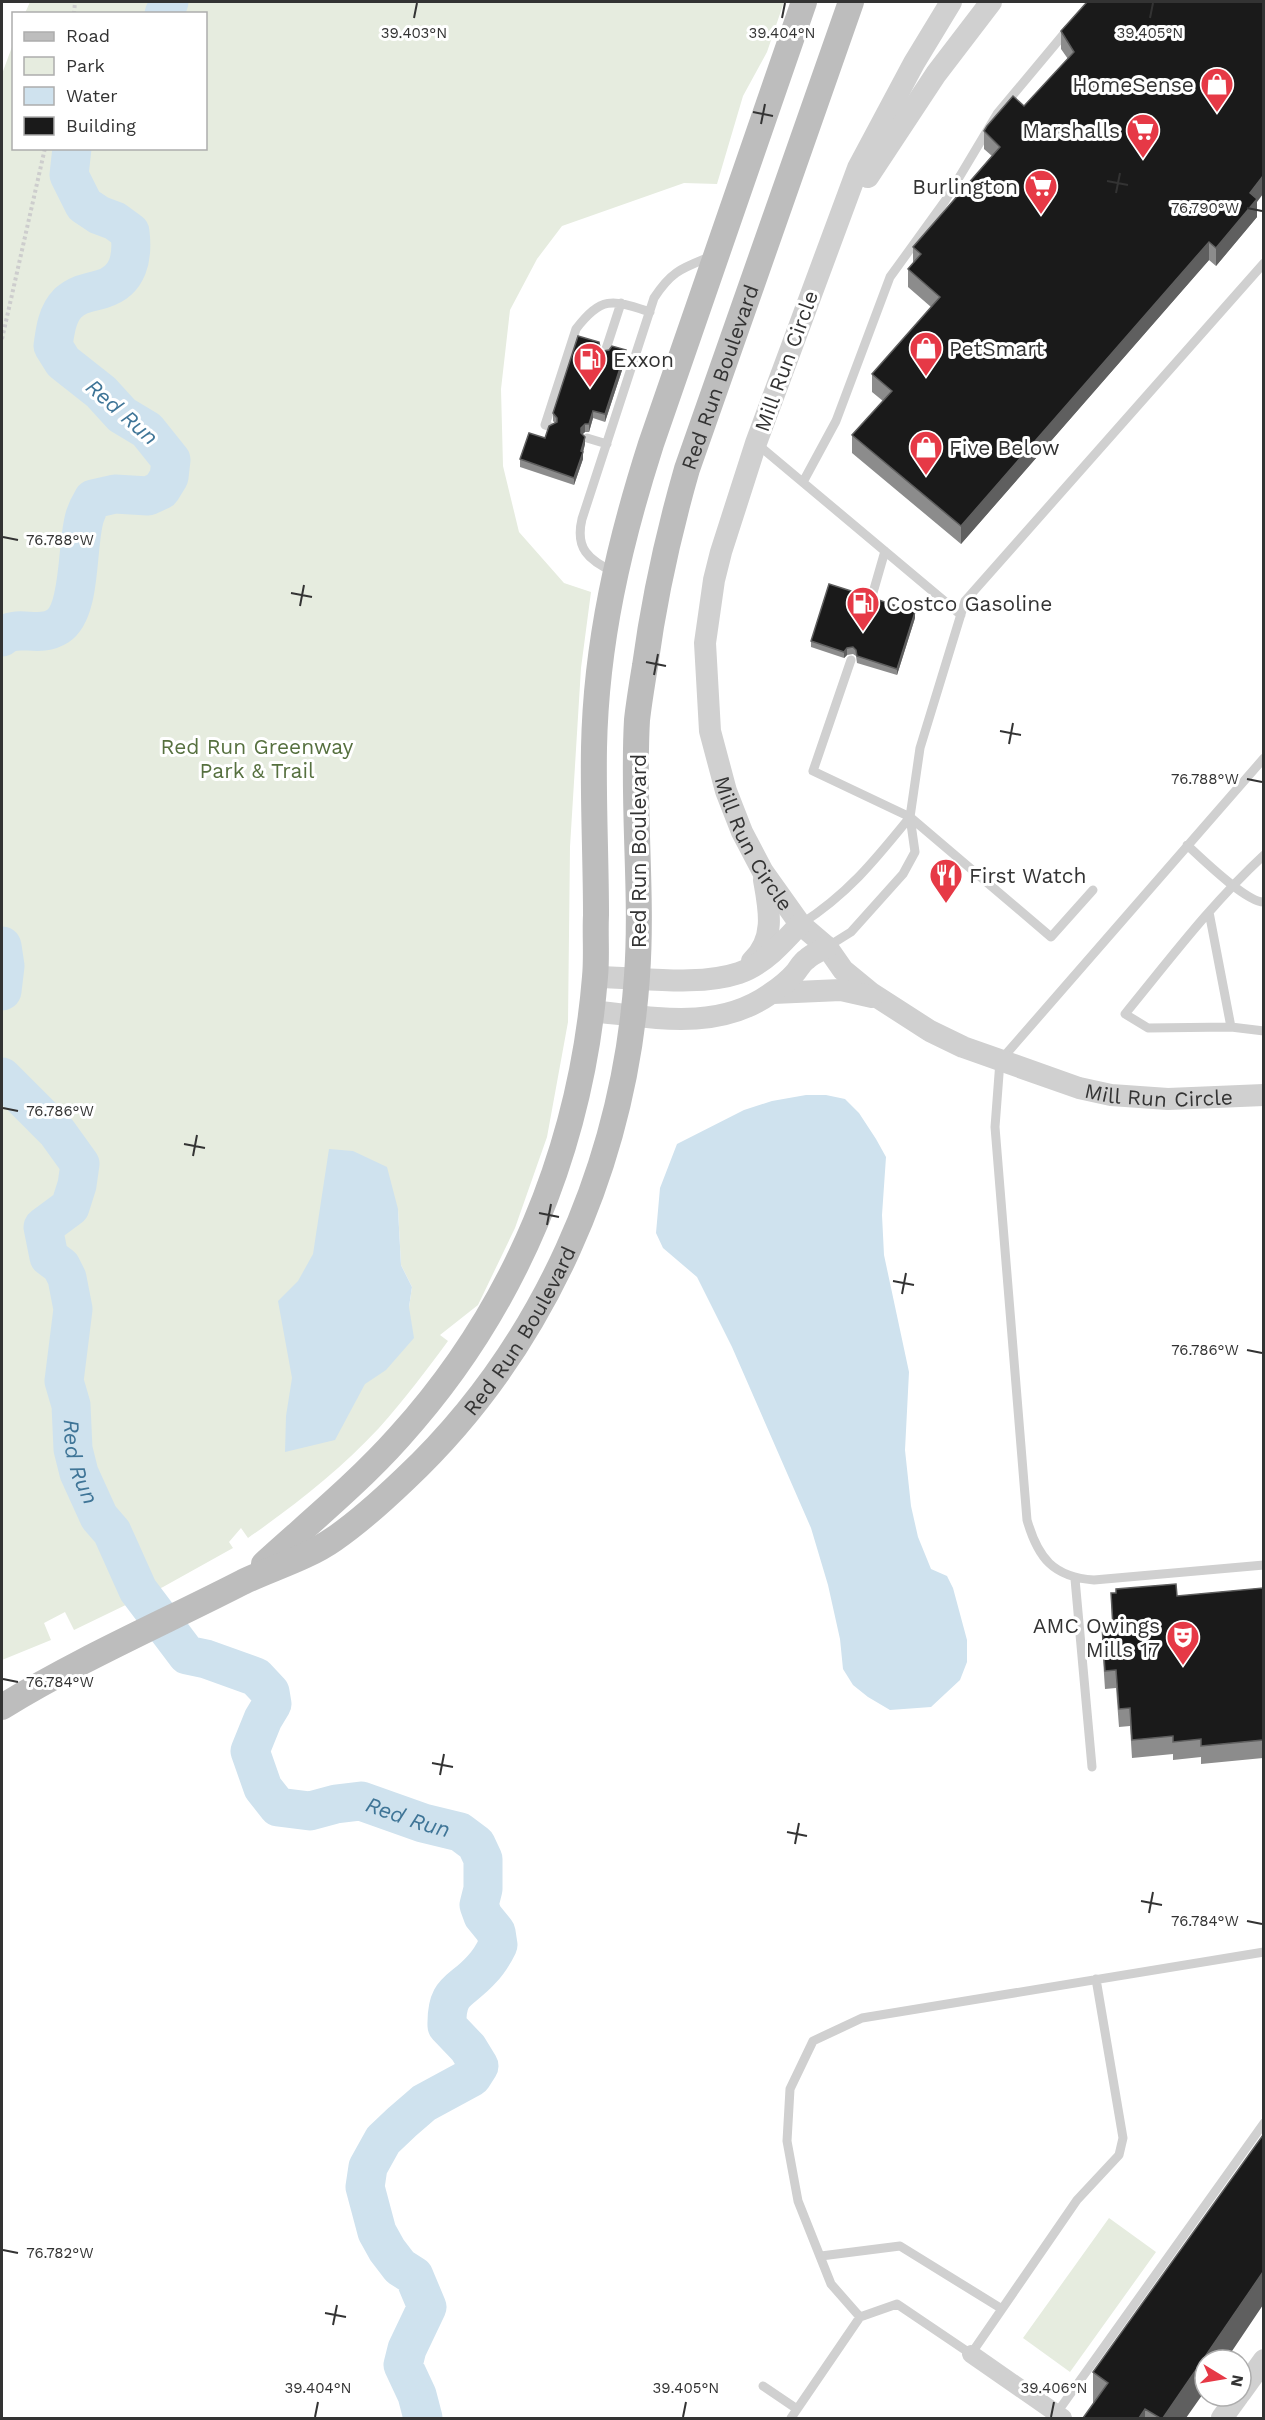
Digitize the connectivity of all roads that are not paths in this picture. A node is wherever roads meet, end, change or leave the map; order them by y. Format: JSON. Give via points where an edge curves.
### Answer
{"nodes":[{"id":1,"x":804,"y":2,"type":"edge"},
{"id":2,"x":851,"y":2,"type":"edge"},
{"id":3,"x":951,"y":2,"type":"edge"},
{"id":4,"x":991,"y":2,"type":"edge"},
{"id":5,"x":1076,"y":19,"type":"edge"},
{"id":6,"x":717,"y":254,"type":"junction"},
{"id":7,"x":821,"y":262,"type":"junction"},
{"id":8,"x":1263,"y":263,"type":"edge"},
{"id":9,"x":621,"y":303,"type":"junction"},
{"id":10,"x":650,"y":312,"type":"junction"},
{"id":11,"x":605,"y":352,"type":"edge"},
{"id":12,"x":551,"y":427,"type":"edge"},
{"id":13,"x":587,"y":438,"type":"edge"},
{"id":14,"x":756,"y":443,"type":"junction"},
{"id":15,"x":607,"y":444,"type":"junction"},
{"id":16,"x":803,"y":482,"type":"junction"},
{"id":17,"x":885,"y":551,"type":"junction"},
{"id":18,"x":615,"y":572,"type":"junction"},
{"id":19,"x":870,"y":603,"type":"edge"},
{"id":20,"x":961,"y":615,"type":"junction"},
{"id":21,"x":851,"y":660,"type":"dead end"},
{"id":22,"x":1263,"y":758,"type":"edge"},
{"id":23,"x":910,"y":817,"type":"junction"},
{"id":24,"x":1187,"y":845,"type":"junction"},
{"id":25,"x":1263,"y":855,"type":"edge"},
{"id":26,"x":763,"y":872,"type":"junction"},
{"id":27,"x":1232,"y":884,"type":"junction"},
{"id":28,"x":1093,"y":890,"type":"dead end"},
{"id":29,"x":1263,"y":902,"type":"edge"},
{"id":30,"x":1209,"y":912,"type":"junction"},
{"id":31,"x":800,"y":924,"type":"junction"},
{"id":32,"x":827,"y":947,"type":"junction"},
{"id":33,"x":740,"y":973,"type":"junction"},
{"id":34,"x":595,"y":977,"type":"junction"},
{"id":35,"x":637,"y":977,"type":"junction"},
{"id":36,"x":772,"y":993,"type":"junction"},
{"id":37,"x":882,"y":1000,"type":"junction"},
{"id":38,"x":591,"y":1011,"type":"junction"},
{"id":39,"x":632,"y":1016,"type":"junction"},
{"id":40,"x":1231,"y":1027,"type":"junction"},
{"id":41,"x":1263,"y":1031,"type":"edge"},
{"id":42,"x":1000,"y":1061,"type":"junction"},
{"id":43,"x":1263,"y":1095,"type":"edge"},
{"id":44,"x":1263,"y":1565,"type":"edge"},
{"id":45,"x":1075,"y":1579,"type":"junction"},
{"id":46,"x":246,"y":1581,"type":"junction"},
{"id":47,"x":32,"y":1688,"type":"junction"},
{"id":48,"x":2,"y":1698,"type":"edge"},
{"id":49,"x":2,"y":1707,"type":"edge"},
{"id":50,"x":1092,"y":1767,"type":"dead end"},
{"id":51,"x":1263,"y":1952,"type":"edge"},
{"id":52,"x":1096,"y":1979,"type":"junction"},
{"id":53,"x":1263,"y":2123,"type":"edge"},
{"id":54,"x":821,"y":2256,"type":"junction"},
{"id":55,"x":1002,"y":2309,"type":"junction"},
{"id":56,"x":860,"y":2317,"type":"junction"},
{"id":57,"x":971,"y":2354,"type":"junction"},
{"id":58,"x":1263,"y":2360,"type":"edge"},
{"id":59,"x":1253,"y":2375,"type":"edge"},
{"id":60,"x":763,"y":2386,"type":"dead end"},
{"id":61,"x":797,"y":2409,"type":"junction"},
{"id":62,"x":1057,"y":2417,"type":"edge"},
{"id":63,"x":791,"y":2418,"type":"edge"}],
"edges":[{"from":1,"to":6,"type":"main road","name":"Red Run Boulevard"},
{"from":2,"to":35,"type":"main road","name":"Red Run Boulevard","via":[[687,469],[665,549],[652,610],[638,718]]},
{"from":3,"to":7,"type":"street","name":"Mill Run Circle","via":[[858,168]]},
{"from":4,"to":7,"type":"street","name":"Mill Run Circle","via":[[906,117]]},
{"from":5,"to":16,"type":"lane","via":[[997,114],[945,201],[890,277],[836,422]]},
{"from":6,"to":10,"type":"lane","via":[[666,279]]},
{"from":6,"to":18,"type":"main road","name":"Red Run Boulevard","via":[[651,444]]},
{"from":7,"to":14,"type":"street","name":"Mill Run Circle"},
{"from":8,"to":20,"type":"lane","via":[[965,601]]},
{"from":9,"to":10,"type":"lane"},
{"from":9,"to":11,"type":"lane"},
{"from":9,"to":12,"type":"lane","via":[[596,308],[576,329],[545,425]]},
{"from":10,"to":15,"type":"lane"},
{"from":13,"to":15,"type":"lane"},
{"from":14,"to":16,"type":"lane"},
{"from":14,"to":26,"type":"street","name":"Mill Run Circle","via":[[714,580],[705,653],[710,731],[726,791]]},
{"from":15,"to":18,"type":"lane","via":[[579,534],[585,552]]},
{"from":16,"to":17,"type":"lane"},
{"from":17,"to":19,"type":"lane"},
{"from":17,"to":20,"type":"lane"},
{"from":18,"to":34,"type":"main road","name":"Red Run Boulevard","via":[[606,614],[596,706]]},
{"from":20,"to":23,"type":"lane","via":[[920,747]]},
{"from":21,"to":23,"type":"lane","via":[[813,771]]},
{"from":22,"to":24,"type":"lane"},
{"from":23,"to":28,"type":"lane","via":[[1051,937]]},
{"from":23,"to":31,"type":"lane","via":[[850,887]]},
{"from":23,"to":32,"type":"lane","via":[[915,852],[903,874],[851,932]]},
{"from":24,"to":27,"type":"lane"},
{"from":24,"to":42,"type":"lane"},
{"from":25,"to":27,"type":"lane"},
{"from":26,"to":31,"type":"street","name":"Mill Run Circle"},
{"from":26,"to":33,"type":"street","via":[[770,912],[768,933],[758,956]]},
{"from":27,"to":29,"type":"lane"},
{"from":27,"to":30,"type":"lane"},
{"from":30,"to":40,"type":"lane"},
{"from":30,"to":40,"type":"lane","via":[[1125,1014],[1148,1028]]},
{"from":31,"to":32,"type":"street","name":"Mill Run Circle"},
{"from":31,"to":33,"type":"street","via":[[758,963]]},
{"from":32,"to":36,"type":"street","via":[[805,959]]},
{"from":32,"to":37,"type":"street","name":"Mill Run Circle","via":[[843,970]]},
{"from":33,"to":35,"type":"street","via":[[705,979]]},
{"from":34,"to":35,"type":"street"},
{"from":34,"to":38,"type":"main road","name":"Red Run Boulevard"},
{"from":35,"to":39,"type":"main road","name":"Red Run Boulevard"},
{"from":36,"to":37,"type":"street","via":[[841,990]]},
{"from":36,"to":39,"type":"street","via":[[756,1004],[709,1019]]},
{"from":37,"to":42,"type":"street","name":"Mill Run Circle","via":[[930,1031]]},
{"from":38,"to":39,"type":"street"},
{"from":38,"to":46,"type":"main road","name":"Red Run Boulevard","via":[[584,1066],[552,1185],[499,1299],[434,1396],[399,1437]]},
{"from":39,"to":46,"type":"main road","name":"Red Run Boulevard","via":[[626,1071],[588,1204],[533,1318],[499,1370],[459,1423],[385,1499],[332,1541]]},
{"from":40,"to":41,"type":"lane"},
{"from":42,"to":43,"type":"street","name":"Mill Run Circle","via":[[1111,1095],[1168,1099]]},
{"from":42,"to":45,"type":"lane","via":[[994,1127],[1027,1520],[1033,1540],[1049,1565]]},
{"from":44,"to":45,"type":"lane","via":[[1094,1581]]},
{"from":45,"to":50,"type":"lane"},
{"from":46,"to":47,"type":"main road","name":"Red Run Boulevard"},
{"from":47,"to":48,"type":"main road","name":"Red Run Boulevard"},
{"from":47,"to":49,"type":"main road","name":"Red Run Boulevard"},
{"from":51,"to":52,"type":"lane"},
{"from":52,"to":54,"type":"lane","via":[[862,2018],[813,2041],[790,2089],[787,2141],[798,2201]]},
{"from":52,"to":55,"type":"lane","via":[[1123,2138],[1119,2155],[1077,2200]]},
{"from":53,"to":62,"type":"lane"},
{"from":54,"to":55,"type":"lane","via":[[900,2246]]},
{"from":54,"to":56,"type":"lane","via":[[831,2284]]},
{"from":55,"to":57,"type":"lane"},
{"from":56,"to":57,"type":"lane","via":[[897,2304]]},
{"from":56,"to":61,"type":"lane"},
{"from":57,"to":62,"type":"street"},
{"from":58,"to":59,"type":"street"},
{"from":60,"to":61,"type":"lane"},
{"from":61,"to":63,"type":"lane"}]}
